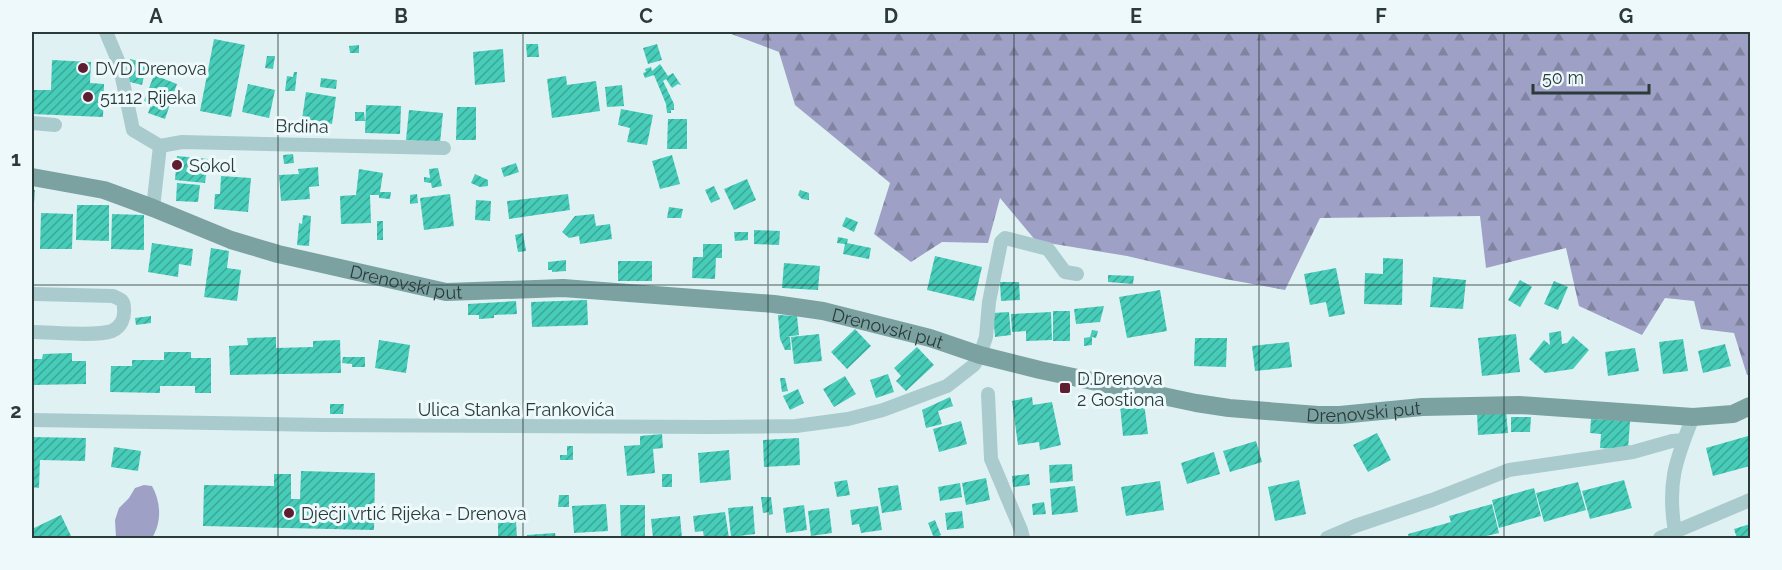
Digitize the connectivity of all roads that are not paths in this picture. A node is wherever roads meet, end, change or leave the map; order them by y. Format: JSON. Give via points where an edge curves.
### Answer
{"nodes":[{"id":1,"x":106,"y":32,"type":"edge"},
{"id":2,"x":32,"y":123,"type":"edge"},
{"id":3,"x":55,"y":125,"type":"dead end"},
{"id":4,"x":160,"y":146,"type":"junction"},
{"id":5,"x":444,"y":148,"type":"dead end"},
{"id":6,"x":32,"y":177,"type":"edge"},
{"id":7,"x":153,"y":208,"type":"junction"},
{"id":8,"x":1077,"y":274,"type":"dead end"},
{"id":9,"x":34,"y":294,"type":"dead end"},
{"id":10,"x":32,"y":332,"type":"edge"},
{"id":11,"x":980,"y":355,"type":"junction"},
{"id":12,"x":988,"y":394,"type":"dead end"},
{"id":13,"x":1750,"y":406,"type":"edge"},
{"id":14,"x":1692,"y":417,"type":"junction"},
{"id":15,"x":32,"y":420,"type":"edge"},
{"id":16,"x":1683,"y":440,"type":"junction"},
{"id":17,"x":1750,"y":500,"type":"edge"},
{"id":18,"x":1675,"y":532,"type":"junction"},
{"id":19,"x":1023,"y":538,"type":"edge"},
{"id":20,"x":1327,"y":538,"type":"edge"},
{"id":21,"x":1660,"y":538,"type":"edge"}],
"edges":[{"from":1,"to":4,"type":"street","via":[[119,63],[133,130]]},
{"from":2,"to":3,"type":"street"},
{"from":4,"to":5,"type":"street","name":"Brdina","via":[[182,142]]},
{"from":4,"to":7,"type":"street"},
{"from":6,"to":7,"type":"main road","name":"Drenovski put","via":[[104,190]]},
{"from":7,"to":11,"type":"main road","name":"Drenovski put","via":[[231,240],[278,254],[446,292],[563,288],[774,304],[823,311]]},
{"from":8,"to":11,"type":"street","via":[[1065,272],[1048,249],[1005,238],[1001,242]]},
{"from":9,"to":10,"type":"street","via":[[113,296],[121,299],[125,313],[122,323],[113,330],[99,333]]},
{"from":11,"to":14,"type":"main road","name":"Drenovski put","via":[[1196,403],[1268,411],[1355,415],[1422,407],[1519,405]]},
{"from":11,"to":15,"type":"street","name":"Ulica Stanka Frankovića","via":[[964,374],[936,391],[848,419],[796,426]]},
{"from":12,"to":19,"type":"street","via":[[991,459]]},
{"from":13,"to":14,"type":"main road","name":"Drenovski put","via":[[1733,414]]},
{"from":14,"to":16,"type":"street"},
{"from":16,"to":18,"type":"street","via":[[1672,485]]},
{"from":16,"to":20,"type":"street","via":[[1622,454],[1509,470]]},
{"from":17,"to":18,"type":"street"},
{"from":18,"to":21,"type":"street"}]}
